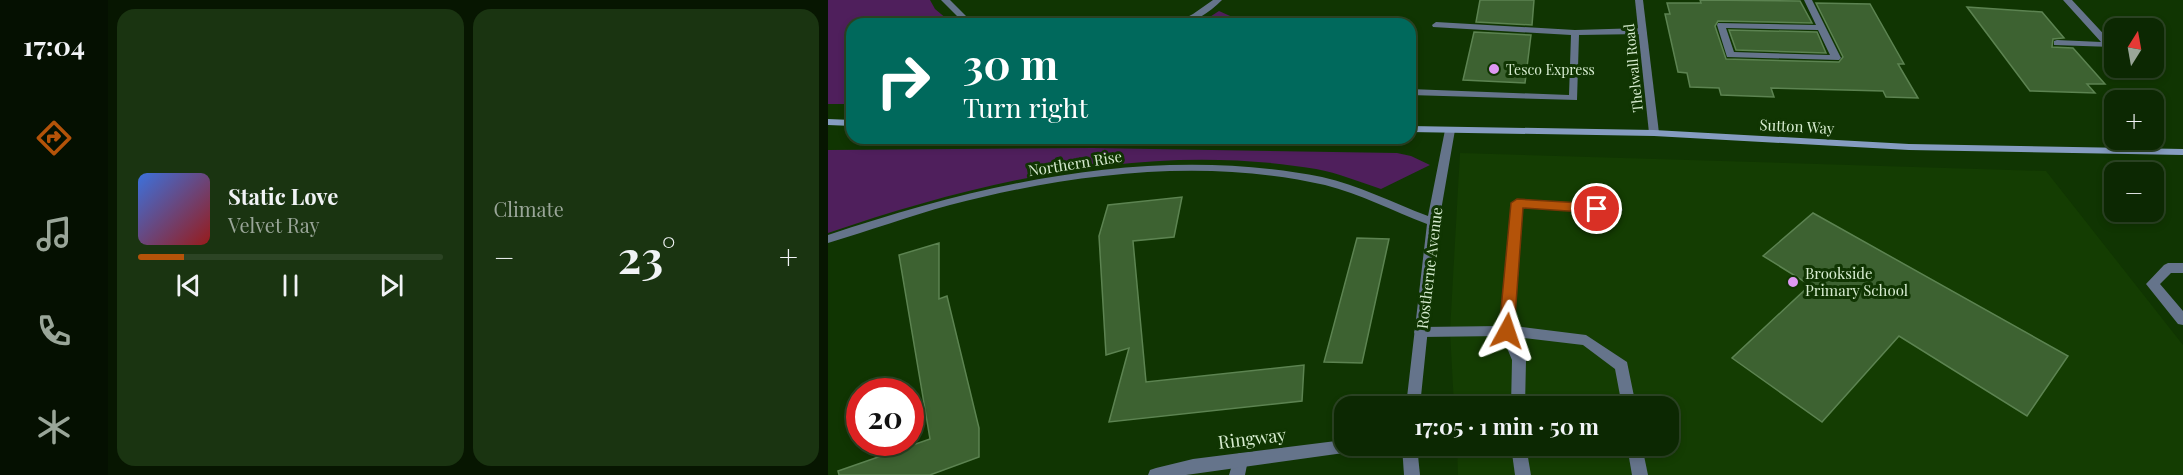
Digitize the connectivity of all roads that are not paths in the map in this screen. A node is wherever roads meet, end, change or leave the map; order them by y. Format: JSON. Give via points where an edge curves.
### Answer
{"nodes":[{"id":1,"x":945,"y":0,"type":"edge"},
{"id":2,"x":1218,"y":0,"type":"edge"},
{"id":3,"x":1639,"y":0,"type":"edge"},
{"id":4,"x":1808,"y":0,"type":"edge"},
{"id":5,"x":2067,"y":0,"type":"edge"},
{"id":6,"x":964,"y":18,"type":"edge"},
{"id":7,"x":1192,"y":18,"type":"edge"},
{"id":8,"x":1436,"y":25,"type":"dead end"},
{"id":9,"x":1822,"y":28,"type":"junction"},
{"id":10,"x":1642,"y":31,"type":"junction"},
{"id":11,"x":1575,"y":33,"type":"junction"},
{"id":12,"x":2056,"y":44,"type":"dead end"},
{"id":13,"x":1416,"y":92,"type":"edge"},
{"id":14,"x":828,"y":122,"type":"edge"},
{"id":15,"x":846,"y":123,"type":"edge"},
{"id":16,"x":1416,"y":129,"type":"edge"},
{"id":17,"x":1450,"y":130,"type":"junction"},
{"id":18,"x":1654,"y":133,"type":"junction"},
{"id":19,"x":2183,"y":152,"type":"edge"},
{"id":20,"x":1617,"y":210,"type":"dead end"},
{"id":21,"x":1432,"y":222,"type":"junction"},
{"id":22,"x":828,"y":239,"type":"edge"},
{"id":23,"x":2183,"y":268,"type":"edge"},
{"id":24,"x":2183,"y":320,"type":"edge"},
{"id":25,"x":1507,"y":331,"type":"junction"},
{"id":26,"x":1421,"y":332,"type":"junction"},
{"id":27,"x":1414,"y":396,"type":"edge"},
{"id":28,"x":1518,"y":396,"type":"edge"},
{"id":29,"x":1627,"y":396,"type":"edge"},
{"id":30,"x":1334,"y":450,"type":"edge"},
{"id":31,"x":1411,"y":456,"type":"edge"},
{"id":32,"x":1520,"y":456,"type":"edge"},
{"id":33,"x":1637,"y":456,"type":"edge"},
{"id":34,"x":1239,"y":467,"type":"edge"},
{"id":35,"x":1156,"y":475,"type":"edge"},
{"id":36,"x":1412,"y":475,"type":"edge"},
{"id":37,"x":1523,"y":475,"type":"edge"},
{"id":38,"x":1640,"y":475,"type":"edge"}],
"edges":[{"from":1,"to":6,"type":"street"},
{"from":2,"to":7,"type":"street"},
{"from":3,"to":10,"type":"street","name":"Thelwall Road"},
{"from":4,"to":9,"type":"street"},
{"from":5,"to":12,"type":"street","via":[[2109,45]]},
{"from":8,"to":11,"type":"street"},
{"from":9,"to":9,"type":"street","via":[[1836,58],[1730,56],[1721,26]]},
{"from":10,"to":11,"type":"street"},
{"from":10,"to":18,"type":"street","name":"Thelwall Road"},
{"from":11,"to":13,"type":"street","via":[[1574,98]]},
{"from":14,"to":15,"type":"main road"},
{"from":16,"to":17,"type":"main road","name":"Sutton Way"},
{"from":17,"to":18,"type":"main road","name":"Sutton Way"},
{"from":17,"to":21,"type":"street","name":"Rostherne Avenue"},
{"from":18,"to":19,"type":"main road","name":"Sutton Way","via":[[1909,147]]},
{"from":20,"to":25,"type":"street","via":[[1517,203]]},
{"from":21,"to":22,"type":"street","name":"Northern Rise","via":[[1325,182],[1230,167],[1171,167],[1089,174],[958,199]]},
{"from":21,"to":26,"type":"street","name":"Rostherne Avenue"},
{"from":23,"to":24,"type":"street","via":[[2168,268],[2152,284]]},
{"from":25,"to":26,"type":"street"},
{"from":25,"to":28,"type":"street","via":[[1519,360]]},
{"from":25,"to":29,"type":"street","via":[[1586,340],[1622,366]]},
{"from":26,"to":27,"type":"street","name":"Rostherne Avenue"},
{"from":30,"to":34,"type":"street","name":"Ringway"},
{"from":31,"to":36,"type":"street"},
{"from":32,"to":37,"type":"street"},
{"from":33,"to":38,"type":"street"},
{"from":34,"to":35,"type":"street","name":"Ringway","via":[[1193,465]]}]}
